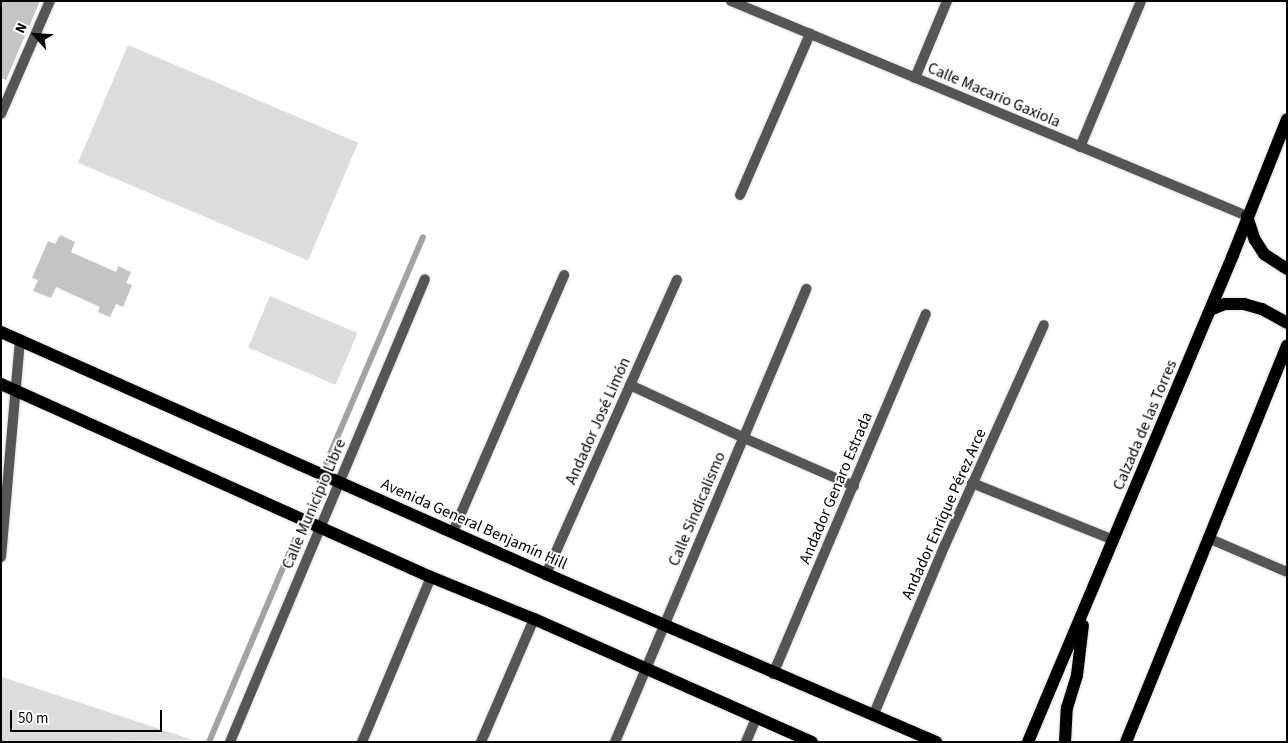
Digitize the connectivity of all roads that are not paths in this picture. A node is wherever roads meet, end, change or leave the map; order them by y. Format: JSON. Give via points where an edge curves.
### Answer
{"nodes":[{"id":1,"x":50,"y":1,"type":"edge"},
{"id":2,"x":731,"y":1,"type":"edge"},
{"id":3,"x":947,"y":1,"type":"edge"},
{"id":4,"x":1140,"y":1,"type":"edge"},
{"id":5,"x":747,"y":4,"type":"edge"},
{"id":6,"x":810,"y":34,"type":"junction"},
{"id":7,"x":915,"y":78,"type":"junction"},
{"id":8,"x":1,"y":114,"type":"edge"},
{"id":9,"x":1287,"y":119,"type":"edge"},
{"id":10,"x":1080,"y":147,"type":"junction"},
{"id":11,"x":740,"y":195,"type":"dead end"},
{"id":12,"x":1247,"y":216,"type":"junction"},
{"id":13,"x":1287,"y":269,"type":"edge"},
{"id":14,"x":564,"y":275,"type":"dead end"},
{"id":15,"x":425,"y":279,"type":"dead end"},
{"id":16,"x":677,"y":280,"type":"dead end"},
{"id":17,"x":806,"y":289,"type":"dead end"},
{"id":18,"x":1210,"y":310,"type":"junction"},
{"id":19,"x":926,"y":314,"type":"dead end"},
{"id":20,"x":1287,"y":323,"type":"edge"},
{"id":21,"x":1044,"y":325,"type":"dead end"},
{"id":22,"x":1,"y":332,"type":"edge"},
{"id":23,"x":20,"y":340,"type":"junction"},
{"id":24,"x":1287,"y":345,"type":"edge"},
{"id":25,"x":1,"y":384,"type":"edge"},
{"id":26,"x":630,"y":385,"type":"junction"},
{"id":27,"x":15,"y":390,"type":"junction"},
{"id":28,"x":744,"y":438,"type":"junction"},
{"id":29,"x":340,"y":482,"type":"junction"},
{"id":30,"x":972,"y":483,"type":"junction"},
{"id":31,"x":854,"y":486,"type":"junction"},
{"id":32,"x":320,"y":527,"type":"junction"},
{"id":33,"x":453,"y":532,"type":"junction"},
{"id":34,"x":2,"y":534,"type":"edge"},
{"id":35,"x":1208,"y":538,"type":"junction"},
{"id":36,"x":1114,"y":540,"type":"junction"},
{"id":37,"x":1,"y":557,"type":"edge"},
{"id":38,"x":1287,"y":572,"type":"edge"},
{"id":39,"x":546,"y":574,"type":"junction"},
{"id":40,"x":431,"y":578,"type":"junction"},
{"id":41,"x":1086,"y":608,"type":"junction"},
{"id":42,"x":534,"y":619,"type":"junction"},
{"id":43,"x":664,"y":626,"type":"junction"},
{"id":44,"x":646,"y":669,"type":"junction"},
{"id":45,"x":773,"y":674,"type":"junction"},
{"id":46,"x":873,"y":716,"type":"junction"},
{"id":47,"x":756,"y":718,"type":"junction"},
{"id":48,"x":230,"y":742,"type":"edge"},
{"id":49,"x":362,"y":742,"type":"edge"},
{"id":50,"x":481,"y":742,"type":"edge"},
{"id":51,"x":615,"y":742,"type":"edge"},
{"id":52,"x":746,"y":742,"type":"edge"},
{"id":53,"x":812,"y":742,"type":"edge"},
{"id":54,"x":936,"y":742,"type":"edge"},
{"id":55,"x":1028,"y":742,"type":"edge"},
{"id":56,"x":1065,"y":742,"type":"edge"},
{"id":57,"x":1126,"y":742,"type":"edge"}],
"edges":[{"from":1,"to":8,"type":"street"},
{"from":2,"to":5,"type":"street","name":"Calle Macario Gaxiola"},
{"from":3,"to":7,"type":"street"},
{"from":4,"to":10,"type":"street"},
{"from":5,"to":6,"type":"street","name":"Calle Macario Gaxiola"},
{"from":6,"to":7,"type":"street","name":"Calle Macario Gaxiola"},
{"from":6,"to":11,"type":"street"},
{"from":7,"to":10,"type":"street","name":"Calle Macario Gaxiola"},
{"from":9,"to":12,"type":"main road","name":"Calzada de las Torres"},
{"from":10,"to":12,"type":"street","name":"Calle Macario Gaxiola"},
{"from":12,"to":13,"type":"main road","via":[[1264,254]]},
{"from":12,"to":18,"type":"main road","name":"Calzada de las Torres"},
{"from":14,"to":33,"type":"street"},
{"from":15,"to":29,"type":"street","name":"Calle Municipio Libre"},
{"from":16,"to":26,"type":"street","name":"Andador José Limón"},
{"from":17,"to":28,"type":"street","name":"Calle Sindicalismo"},
{"from":18,"to":20,"type":"main road","via":[[1225,304],[1244,304],[1262,309]]},
{"from":18,"to":36,"type":"main road","name":"Calzada de las Torres"},
{"from":19,"to":31,"type":"street","name":"Andador Genaro Estrada"},
{"from":21,"to":30,"type":"street","name":"Andador Enrique Pérez Arce"},
{"from":22,"to":23,"type":"main road","name":"Avenida General Benjamín Hill"},
{"from":23,"to":27,"type":"street"},
{"from":23,"to":29,"type":"main road","name":"Avenida General Benjamín Hill"},
{"from":24,"to":35,"type":"main road"},
{"from":25,"to":27,"type":"main road"},
{"from":26,"to":28,"type":"street"},
{"from":26,"to":39,"type":"street","name":"Andador José Limón"},
{"from":27,"to":32,"type":"main road"},
{"from":27,"to":34,"type":"street"},
{"from":28,"to":31,"type":"street"},
{"from":28,"to":43,"type":"street","name":"Calle Sindicalismo"},
{"from":29,"to":32,"type":"street","name":"Calle Municipio Libre"},
{"from":29,"to":33,"type":"main road","name":"Avenida General Benjamín Hill"},
{"from":30,"to":36,"type":"street"},
{"from":30,"to":46,"type":"street","name":"Andador Enrique Pérez Arce"},
{"from":31,"to":45,"type":"street","name":"Andador Genaro Estrada"},
{"from":32,"to":40,"type":"main road"},
{"from":32,"to":48,"type":"street","name":"Calle Municipio Libre"},
{"from":33,"to":39,"type":"main road","name":"Avenida General Benjamín Hill"},
{"from":34,"to":37,"type":"street"},
{"from":35,"to":38,"type":"street"},
{"from":35,"to":57,"type":"main road"},
{"from":36,"to":41,"type":"main road","name":"Calzada de las Torres"},
{"from":39,"to":43,"type":"main road","name":"Avenida General Benjamín Hill"},
{"from":40,"to":42,"type":"main road"},
{"from":40,"to":49,"type":"street"},
{"from":41,"to":55,"type":"main road","name":"Calzada de las Torres"},
{"from":41,"to":56,"type":"main road","via":[[1076,675],[1067,708]]},
{"from":42,"to":44,"type":"main road"},
{"from":42,"to":50,"type":"street"},
{"from":43,"to":44,"type":"street","name":"Calle Sindicalismo"},
{"from":43,"to":45,"type":"main road","name":"Avenida General Benjamín Hill"},
{"from":44,"to":47,"type":"main road"},
{"from":44,"to":51,"type":"street","name":"Calle Sindicalismo"},
{"from":45,"to":46,"type":"main road","name":"Avenida General Benjamín Hill"},
{"from":46,"to":54,"type":"main road","name":"Avenida General Benjamín Hill"},
{"from":47,"to":52,"type":"street"},
{"from":47,"to":53,"type":"main road"}]}
